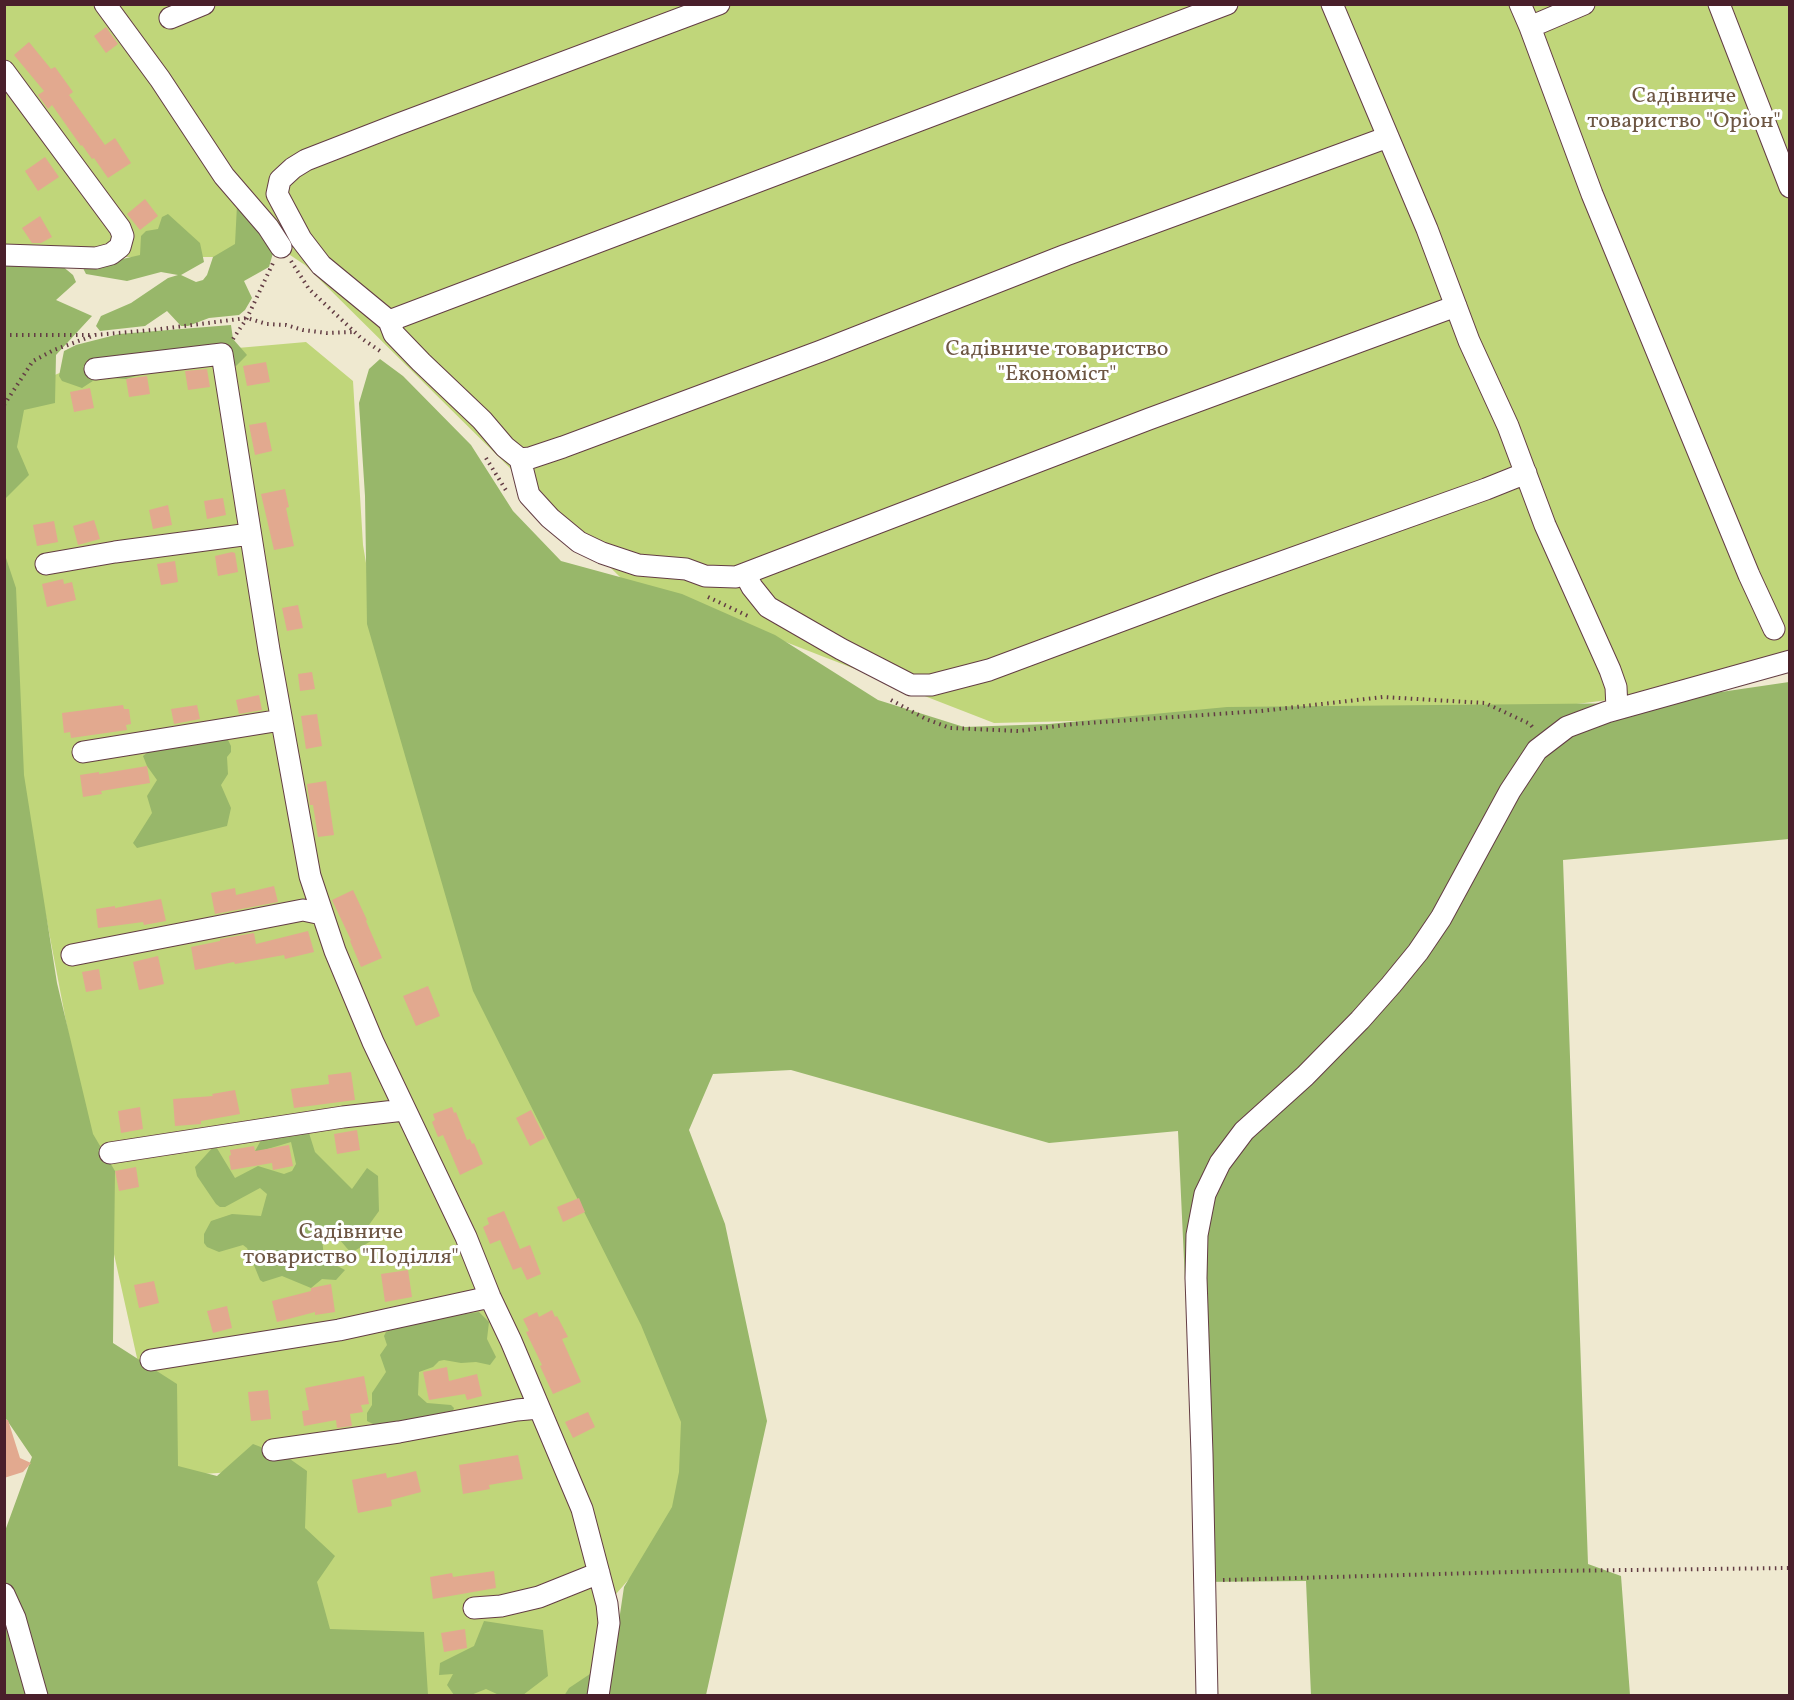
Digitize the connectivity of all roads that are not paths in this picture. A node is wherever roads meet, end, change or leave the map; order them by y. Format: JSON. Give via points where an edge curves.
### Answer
{"nodes":[{"id":1,"x":105,"y":4,"type":"edge"},
{"id":2,"x":204,"y":4,"type":"edge"},
{"id":3,"x":719,"y":4,"type":"edge"},
{"id":4,"x":1227,"y":4,"type":"edge"},
{"id":5,"x":1332,"y":4,"type":"edge"},
{"id":6,"x":1520,"y":4,"type":"edge"},
{"id":7,"x":1584,"y":4,"type":"edge"},
{"id":8,"x":1719,"y":4,"type":"edge"},
{"id":9,"x":170,"y":18,"type":"dead end"},
{"id":10,"x":1530,"y":27,"type":"junction"},
{"id":11,"x":4,"y":70,"type":"edge"},
{"id":12,"x":1388,"y":137,"type":"junction"},
{"id":13,"x":1790,"y":187,"type":"edge"},
{"id":14,"x":281,"y":248,"type":"road end"},
{"id":15,"x":4,"y":255,"type":"edge"},
{"id":16,"x":1456,"y":306,"type":"junction"},
{"id":17,"x":389,"y":321,"type":"junction"},
{"id":18,"x":95,"y":369,"type":"dead end"},
{"id":19,"x":520,"y":459,"type":"junction"},
{"id":20,"x":1526,"y":473,"type":"junction"},
{"id":21,"x":250,"y":534,"type":"junction"},
{"id":22,"x":46,"y":564,"type":"dead end"},
{"id":23,"x":745,"y":574,"type":"junction"},
{"id":24,"x":1774,"y":629,"type":"dead end"},
{"id":25,"x":1790,"y":661,"type":"edge"},
{"id":26,"x":1617,"y":709,"type":"junction"},
{"id":27,"x":281,"y":720,"type":"junction"},
{"id":28,"x":83,"y":752,"type":"dead end"},
{"id":29,"x":322,"y":914,"type":"junction"},
{"id":30,"x":72,"y":955,"type":"dead end"},
{"id":31,"x":404,"y":1110,"type":"junction"},
{"id":32,"x":110,"y":1153,"type":"dead end"},
{"id":33,"x":490,"y":1297,"type":"junction"},
{"id":34,"x":151,"y":1360,"type":"dead end"},
{"id":35,"x":539,"y":1408,"type":"junction"},
{"id":36,"x":273,"y":1450,"type":"dead end"},
{"id":37,"x":599,"y":1573,"type":"junction"},
{"id":38,"x":4,"y":1594,"type":"edge"},
{"id":39,"x":474,"y":1608,"type":"dead end"},
{"id":40,"x":37,"y":1695,"type":"edge"},
{"id":41,"x":598,"y":1695,"type":"edge"},
{"id":42,"x":1207,"y":1695,"type":"edge"}],
"edges":[{"from":1,"to":14,"type":"street","via":[[224,176]]},
{"from":2,"to":9,"type":"street"},
{"from":3,"to":17,"type":"street","via":[[292,168],[280,180],[277,194],[301,239],[321,265]]},
{"from":4,"to":17,"type":"street"},
{"from":5,"to":12,"type":"street"},
{"from":6,"to":10,"type":"street"},
{"from":7,"to":10,"type":"street"},
{"from":8,"to":13,"type":"street"},
{"from":10,"to":24,"type":"street","via":[[1592,194]]},
{"from":11,"to":15,"type":"street","via":[[123,236],[120,247],[96,258]]},
{"from":12,"to":16,"type":"street"},
{"from":12,"to":19,"type":"street","via":[[1065,255],[574,443]]},
{"from":16,"to":20,"type":"street"},
{"from":16,"to":23,"type":"street","via":[[1171,410]]},
{"from":17,"to":19,"type":"street","via":[[400,341]]},
{"from":18,"to":21,"type":"street","via":[[222,354]]},
{"from":19,"to":23,"type":"street","via":[[529,495],[579,542],[638,565],[705,576]]},
{"from":20,"to":23,"type":"street","via":[[989,670],[931,685],[911,685],[768,607]]},
{"from":20,"to":26,"type":"street","via":[[1610,670]]},
{"from":21,"to":22,"type":"street"},
{"from":21,"to":27,"type":"street"},
{"from":25,"to":26,"type":"street"},
{"from":26,"to":42,"type":"street","via":[[1567,727],[1537,750],[1510,791],[1442,918],[1418,952],[1360,1020],[1244,1131],[1220,1162],[1205,1194],[1197,1235],[1196,1278]]},
{"from":27,"to":28,"type":"street"},
{"from":27,"to":29,"type":"street","via":[[310,876]]},
{"from":29,"to":30,"type":"street","via":[[303,910]]},
{"from":29,"to":31,"type":"street"},
{"from":31,"to":32,"type":"street"},
{"from":31,"to":33,"type":"street","via":[[466,1237]]},
{"from":33,"to":34,"type":"street","via":[[339,1330]]},
{"from":33,"to":35,"type":"street"},
{"from":35,"to":36,"type":"street"},
{"from":35,"to":37,"type":"street","via":[[582,1509]]},
{"from":37,"to":39,"type":"street","via":[[539,1597]]},
{"from":37,"to":41,"type":"street","via":[[609,1623]]},
{"from":38,"to":40,"type":"street","via":[[15,1618]]}]}
